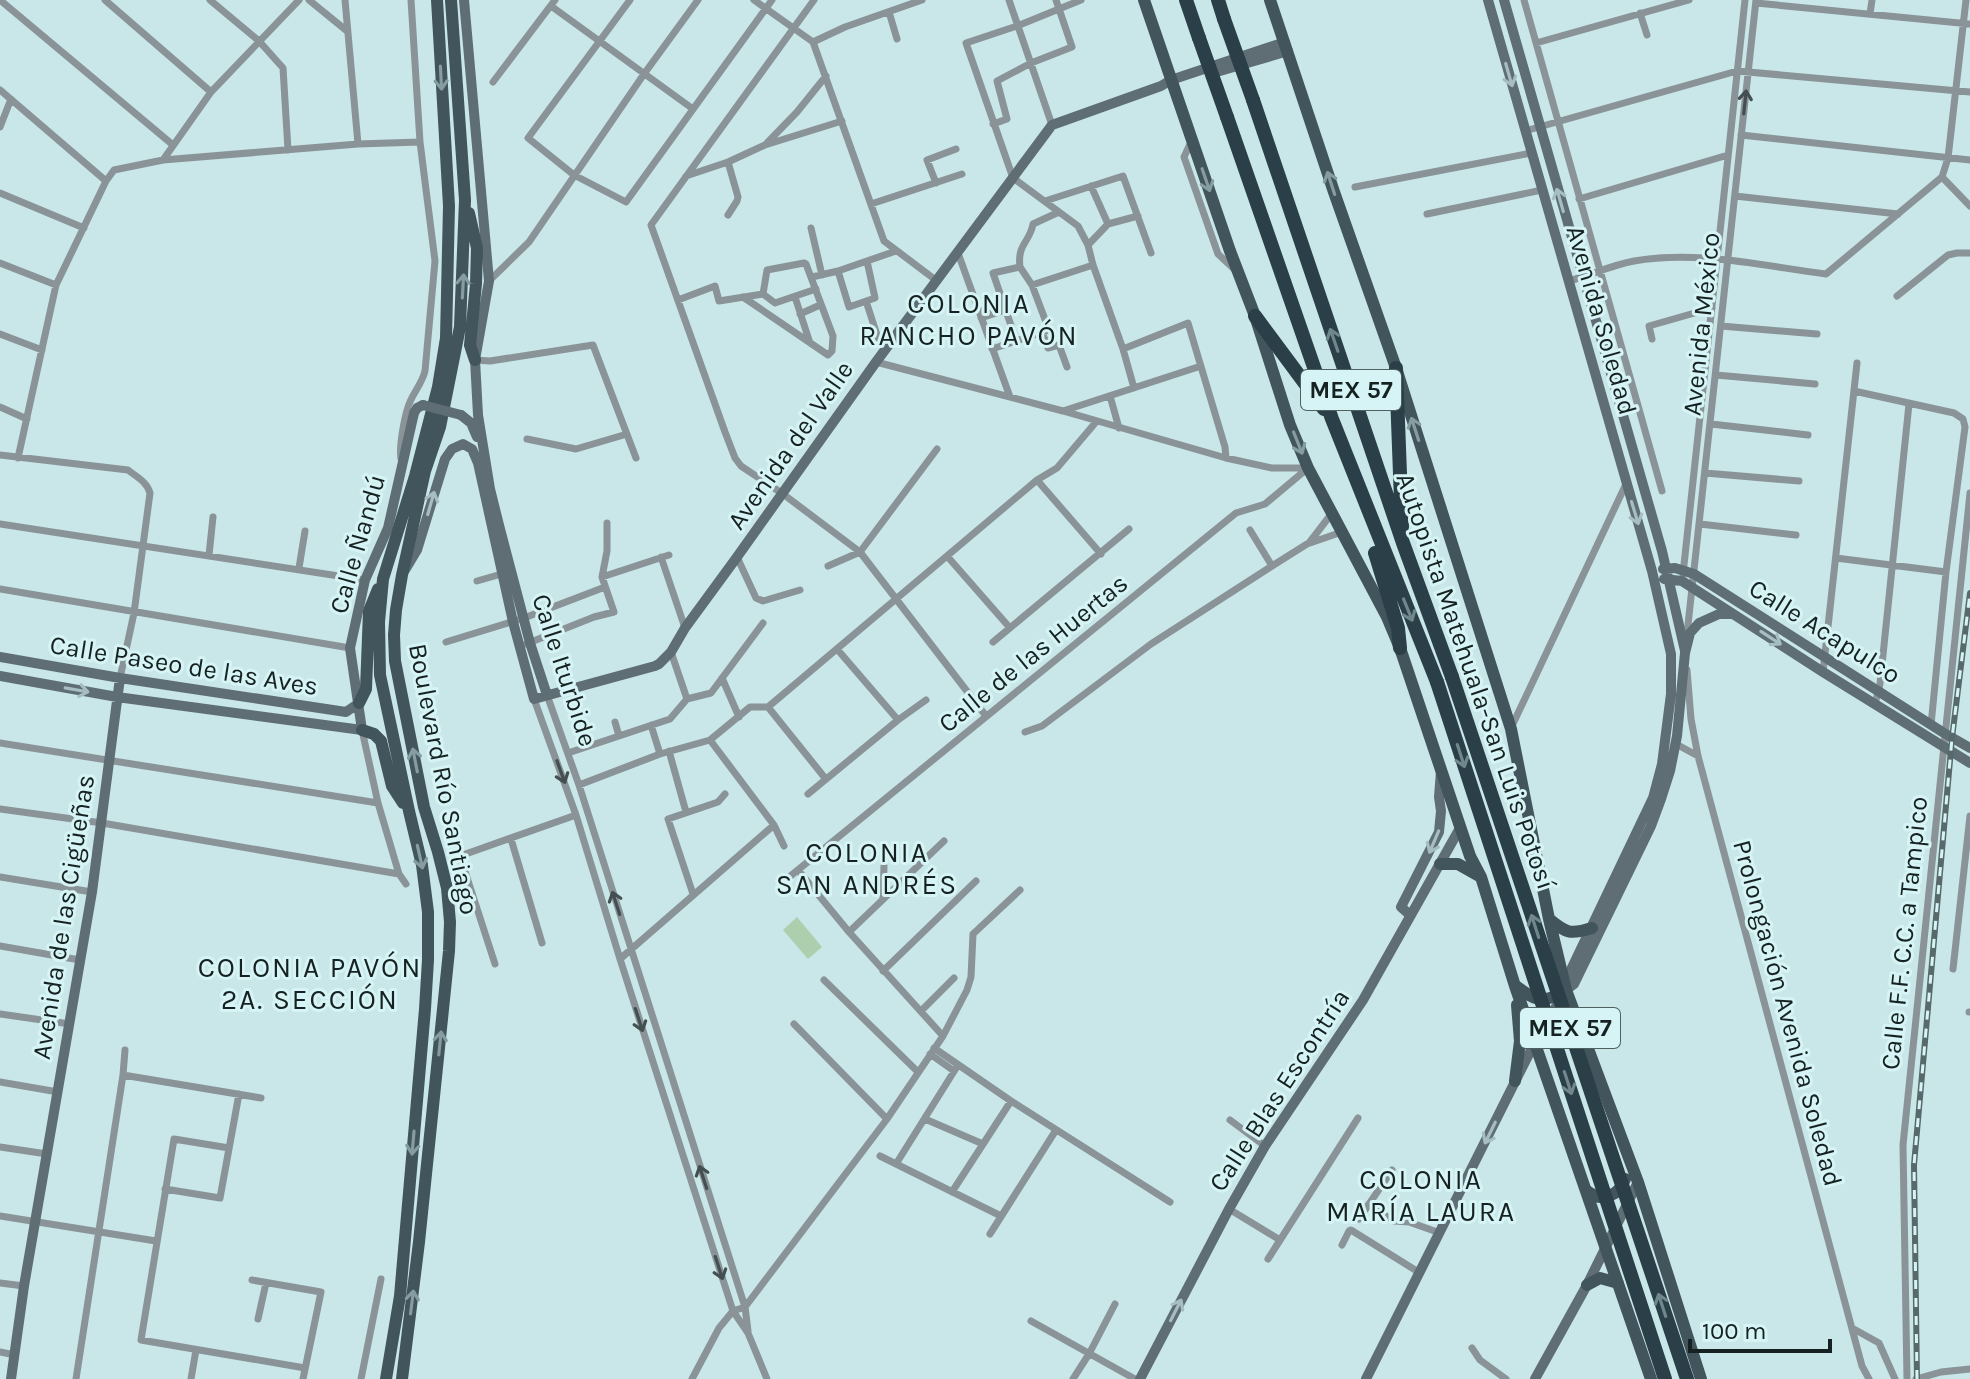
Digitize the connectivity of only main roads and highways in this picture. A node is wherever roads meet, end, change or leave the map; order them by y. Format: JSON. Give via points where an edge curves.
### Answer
{"nodes":[{"id":1,"x":437,"y":0,"type":"edge"},
{"id":2,"x":451,"y":0,"type":"edge"},
{"id":3,"x":1144,"y":0,"type":"edge"},
{"id":4,"x":1186,"y":0,"type":"edge"},
{"id":5,"x":1218,"y":0,"type":"edge"},
{"id":6,"x":1270,"y":0,"type":"edge"},
{"id":7,"x":465,"y":200,"type":"junction"},
{"id":8,"x":1255,"y":316,"type":"junction"},
{"id":9,"x":475,"y":360,"type":"road end"},
{"id":10,"x":1396,"y":368,"type":"junction"},
{"id":11,"x":1332,"y":419,"type":"junction"},
{"id":12,"x":1350,"y":468,"type":"junction"},
{"id":13,"x":1403,"y":543,"type":"junction"},
{"id":14,"x":383,"y":579,"type":"junction"},
{"id":15,"x":1400,"y":648,"type":"junction"},
{"id":16,"x":359,"y":703,"type":"road end"},
{"id":17,"x":362,"y":730,"type":"road end"},
{"id":18,"x":424,"y":807,"type":"junction"},
{"id":19,"x":409,"y":811,"type":"junction"},
{"id":20,"x":1440,"y":864,"type":"road end"},
{"id":21,"x":1481,"y":877,"type":"junction"},
{"id":22,"x":1490,"y":903,"type":"junction"},
{"id":23,"x":1549,"y":919,"type":"junction"},
{"id":24,"x":1592,"y":928,"type":"road end"},
{"id":25,"x":1554,"y":940,"type":"junction"},
{"id":26,"x":1515,"y":986,"type":"junction"},
{"id":27,"x":1566,"y":990,"type":"junction"},
{"id":28,"x":1556,"y":1007,"type":"road end"},
{"id":29,"x":1574,"y":1011,"type":"junction"},
{"id":30,"x":1588,"y":1049,"type":"junction"},
{"id":31,"x":1546,"y":1074,"type":"junction"},
{"id":32,"x":1515,"y":1081,"type":"road end"},
{"id":33,"x":1630,"y":1160,"type":"junction"},
{"id":34,"x":1587,"y":1191,"type":"junction"},
{"id":35,"x":1667,"y":1273,"type":"junction"},
{"id":36,"x":1587,"y":1285,"type":"road end"},
{"id":37,"x":1620,"y":1289,"type":"junction"},
{"id":38,"x":386,"y":1379,"type":"edge"},
{"id":39,"x":402,"y":1379,"type":"edge"},
{"id":40,"x":1651,"y":1379,"type":"edge"},
{"id":41,"x":1665,"y":1379,"type":"edge"},
{"id":42,"x":1687,"y":1379,"type":"edge"},
{"id":43,"x":1701,"y":1379,"type":"edge"}],
"edges":[{"from":1,"to":14,"type":"main road","name":"Boulevard Río Santiago","one_way":true,"via":[[449,206],[446,338],[415,476]]},
{"from":2,"to":7,"type":"main road","name":"Boulevard Río Santiago"},
{"from":3,"to":8,"type":"main road","one_way":true,"via":[[1168,84]]},
{"from":4,"to":11,"type":"highway","number":"MEX 57","bridge":true},
{"from":13,"to":5,"type":"highway","name":"Autopista Matehuala-San Luis Potosí","number":"MEX 57","one_way":true,"bridge":true},
{"from":10,"to":6,"type":"main road","one_way":true},
{"from":7,"to":9,"type":"main road","via":[[477,248],[470,345]]},
{"from":18,"to":7,"type":"main road","name":"Boulevard Río Santiago","one_way":true,"via":[[395,661],[396,610],[460,327]]},
{"from":8,"to":11,"type":"highway"},
{"from":8,"to":15,"type":"main road","one_way":true,"via":[[1308,468]]},
{"from":10,"to":13,"type":"highway"},
{"from":23,"to":10,"type":"main road","one_way":true,"via":[[1511,729]]},
{"from":11,"to":12,"type":"highway","number":"MEX 57"},
{"from":12,"to":15,"type":"highway"},
{"from":12,"to":41,"type":"highway","number":"MEX 57","one_way":true,"bridge":true,"via":[[1437,682]]},
{"from":42,"to":13,"type":"highway","name":"Autopista Matehuala-San Luis Potosí","number":"MEX 57","one_way":true,"bridge":true},
{"from":14,"to":16,"type":"main road","via":[[369,611],[366,689]]},
{"from":14,"to":19,"type":"main road","name":"Boulevard Río Santiago","via":[[380,675]]},
{"from":15,"to":21,"type":"main road"},
{"from":17,"to":19,"type":"main road","via":[[381,741],[392,786]]},
{"from":18,"to":19,"type":"main road"},
{"from":39,"to":18,"type":"main road","name":"Boulevard Río Santiago","one_way":true,"via":[[449,951],[447,888]]},
{"from":19,"to":38,"type":"main road","name":"Boulevard Río Santiago","one_way":true,"via":[[428,912],[428,960],[400,1296]]},
{"from":20,"to":21,"type":"main road","via":[[1458,864]]},
{"from":21,"to":22,"type":"main road"},
{"from":22,"to":25,"type":"main road","via":[[1519,970],[1535,971],[1544,964]]},
{"from":22,"to":26,"type":"main road"},
{"from":23,"to":24,"type":"main road","via":[[1570,933]]},
{"from":23,"to":25,"type":"main road"},
{"from":25,"to":27,"type":"main road"},
{"from":26,"to":27,"type":"main road","via":[[1545,1001]]},
{"from":26,"to":31,"type":"main road"},
{"from":26,"to":32,"type":"main road","via":[[1520,1041]]},
{"from":27,"to":29,"type":"main road"},
{"from":28,"to":29,"type":"main road"},
{"from":29,"to":30,"type":"main road"},
{"from":30,"to":31,"type":"main road","via":[[1579,1045],[1558,1052]]},
{"from":30,"to":33,"type":"main road"},
{"from":31,"to":34,"type":"main road"},
{"from":33,"to":34,"type":"main road","via":[[1616,1194],[1598,1197]]},
{"from":33,"to":35,"type":"main road"},
{"from":34,"to":37,"type":"main road"},
{"from":35,"to":37,"type":"main road","via":[[1641,1272]]},
{"from":35,"to":43,"type":"main road"},
{"from":36,"to":37,"type":"main road","via":[[1600,1278]]},
{"from":37,"to":40,"type":"main road"}]}
